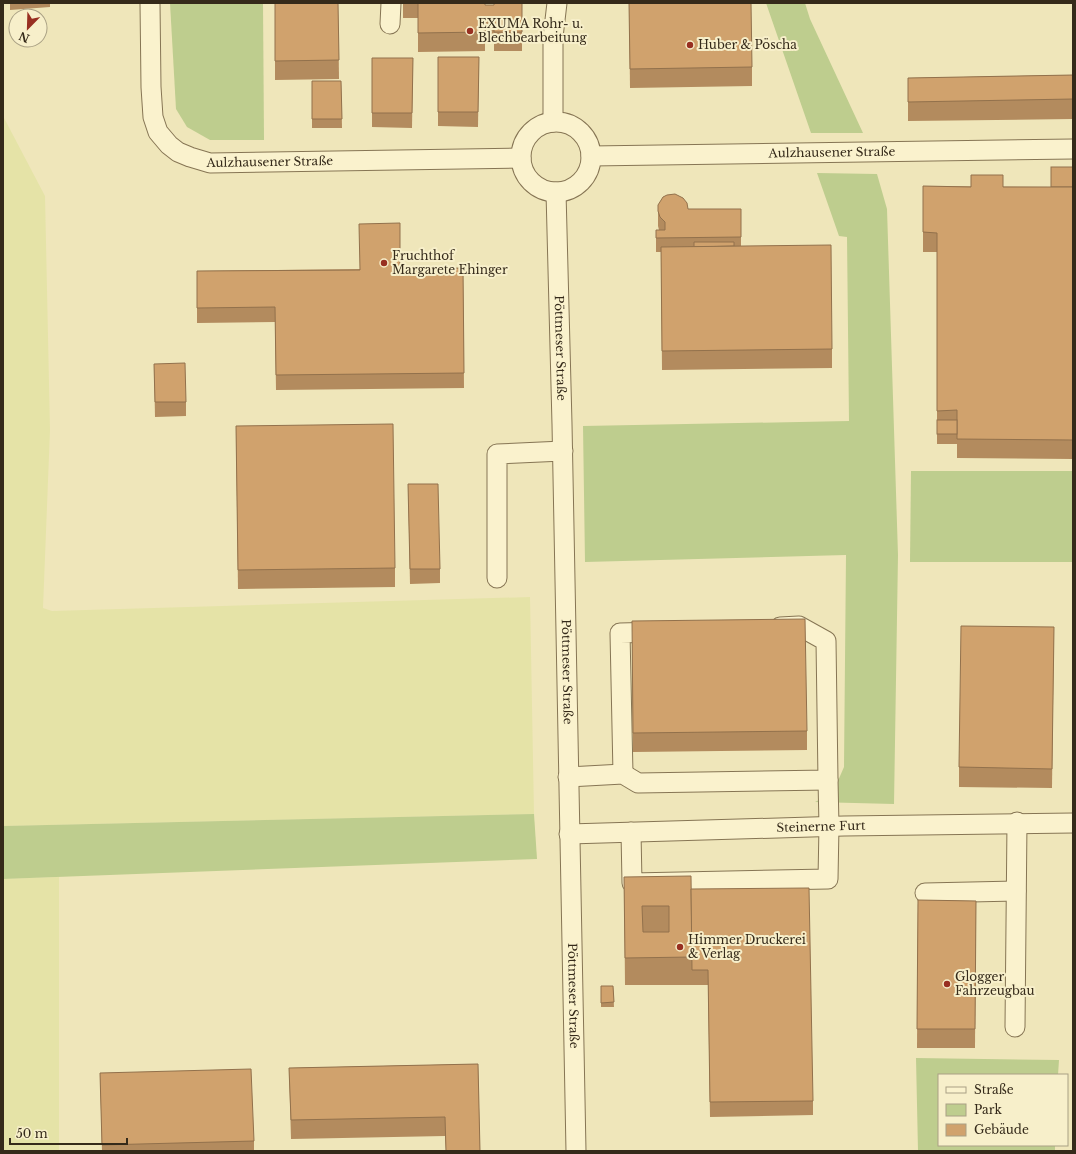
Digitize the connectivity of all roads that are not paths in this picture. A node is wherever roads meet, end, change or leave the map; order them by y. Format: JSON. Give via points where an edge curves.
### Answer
{"nodes":[{"id":1,"x":150,"y":3,"type":"edge"},
{"id":2,"x":391,"y":3,"type":"edge"},
{"id":3,"x":558,"y":3,"type":"edge"},
{"id":4,"x":390,"y":24,"type":"dead end"},
{"id":5,"x":553,"y":122,"type":"junction"},
{"id":6,"x":1073,"y":149,"type":"edge"},
{"id":7,"x":591,"y":156,"type":"junction"},
{"id":8,"x":521,"y":158,"type":"junction"},
{"id":9,"x":556,"y":192,"type":"junction"},
{"id":10,"x":563,"y":451,"type":"junction"},
{"id":11,"x":497,"y":578,"type":"dead end"},
{"id":12,"x":760,"y":627,"type":"edge"},
{"id":13,"x":675,"y":631,"type":"edge"},
{"id":14,"x":623,"y":774,"type":"junction"},
{"id":15,"x":568,"y":777,"type":"junction"},
{"id":16,"x":828,"y":780,"type":"junction"},
{"id":17,"x":1017,"y":822,"type":"junction"},
{"id":18,"x":1073,"y":822,"type":"edge"},
{"id":19,"x":829,"y":826,"type":"junction"},
{"id":20,"x":631,"y":832,"type":"junction"},
{"id":21,"x":569,"y":834,"type":"junction"},
{"id":22,"x":1016,"y":891,"type":"junction"},
{"id":23,"x":925,"y":893,"type":"dead end"},
{"id":24,"x":1015,"y":1027,"type":"dead end"},
{"id":25,"x":576,"y":1151,"type":"edge"}],
"edges":[{"from":1,"to":8,"type":"street","name":"Aulzhausener Straße","via":[[153,117],[158,132],[178,152],[210,163]]},
{"from":2,"to":4,"type":"street"},
{"from":3,"to":5,"type":"street","via":[[553,37]]},
{"from":5,"to":7,"type":"street","via":[[563,122],[580,131],[590,147]]},
{"from":5,"to":8,"type":"street","via":[[538,127],[527,138],[522,147]]},
{"from":6,"to":7,"type":"street","name":"Aulzhausener Straße"},
{"from":7,"to":9,"type":"street","via":[[590,167],[585,177],[577,185]]},
{"from":8,"to":9,"type":"street","via":[[528,178],[536,186]]},
{"from":9,"to":10,"type":"street","name":"Pöttmeser Straße"},
{"from":10,"to":11,"type":"street","via":[[497,454]]},
{"from":10,"to":15,"type":"street","name":"Pöttmeser Straße"},
{"from":12,"to":16,"type":"street","via":[[799,626],[826,641]]},
{"from":13,"to":14,"type":"street","via":[[620,633]]},
{"from":14,"to":15,"type":"street"},
{"from":14,"to":16,"type":"street","via":[[638,783]]},
{"from":15,"to":21,"type":"street","name":"Pöttmeser Straße"},
{"from":16,"to":19,"type":"street"},
{"from":17,"to":18,"type":"street","name":"Steinerne Furt"},
{"from":17,"to":19,"type":"street","name":"Steinerne Furt"},
{"from":17,"to":22,"type":"street"},
{"from":19,"to":20,"type":"street","name":"Steinerne Furt"},
{"from":19,"to":20,"type":"street","via":[[828,879],[632,883]]},
{"from":20,"to":21,"type":"street","name":"Steinerne Furt"},
{"from":21,"to":25,"type":"street","name":"Pöttmeser Straße"},
{"from":22,"to":23,"type":"street"},
{"from":22,"to":24,"type":"street"}]}
